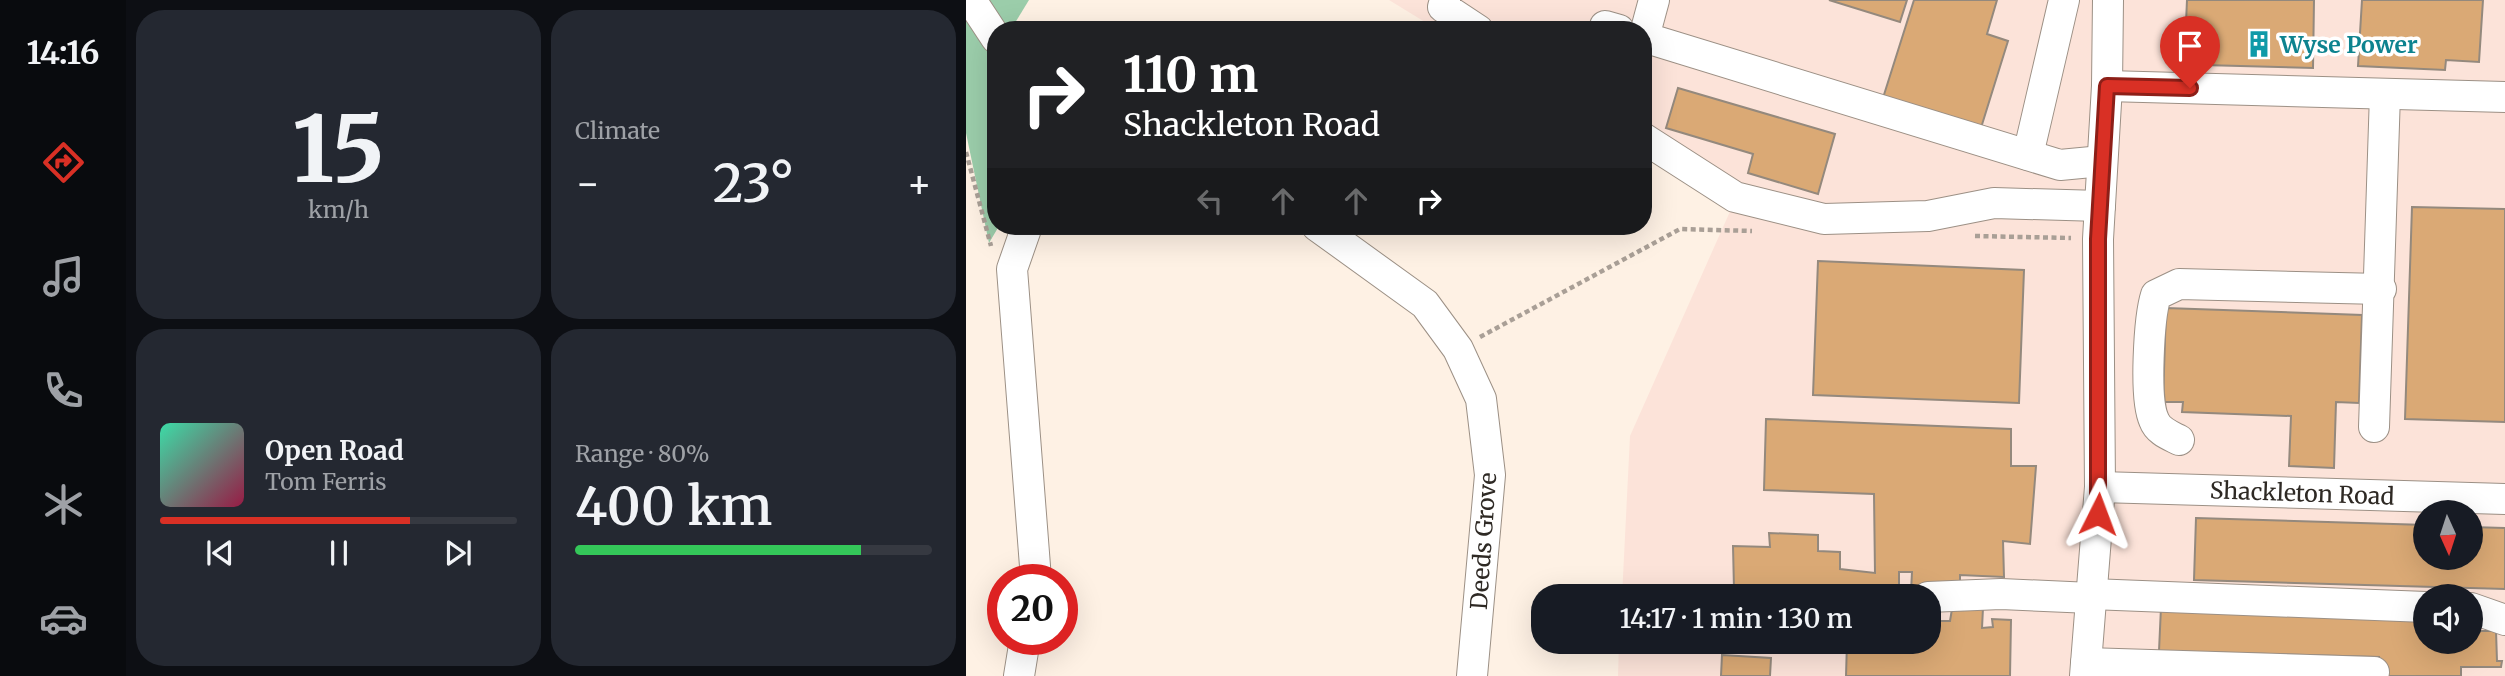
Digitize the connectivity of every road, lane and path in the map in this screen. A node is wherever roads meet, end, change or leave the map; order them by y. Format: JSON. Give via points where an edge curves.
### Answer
{"nodes":[{"id":1,"x":971,"y":0,"type":"edge"},
{"id":2,"x":1445,"y":0,"type":"edge"},
{"id":3,"x":1654,"y":0,"type":"edge"},
{"id":4,"x":2064,"y":0,"type":"edge"},
{"id":5,"x":2108,"y":0,"type":"edge"},
{"id":6,"x":1464,"y":21,"type":"edge"},
{"id":7,"x":1648,"y":21,"type":"edge"},
{"id":8,"x":987,"y":24,"type":"edge"},
{"id":9,"x":1652,"y":39,"type":"edge"},
{"id":10,"x":2107,"y":86,"type":"junction"},
{"id":11,"x":2385,"y":94,"type":"junction"},
{"id":12,"x":2505,"y":97,"type":"edge"},
{"id":13,"x":1652,"y":144,"type":"edge"},
{"id":14,"x":966,"y":152,"type":"edge"},
{"id":15,"x":2028,"y":155,"type":"junction"},
{"id":16,"x":2102,"y":161,"type":"junction"},
{"id":17,"x":2100,"y":206,"type":"junction"},
{"id":18,"x":987,"y":230,"type":"edge"},
{"id":19,"x":1764,"y":231,"type":"dead end"},
{"id":20,"x":988,"y":235,"type":"edge"},
{"id":21,"x":1024,"y":235,"type":"edge"},
{"id":22,"x":1329,"y":235,"type":"edge"},
{"id":23,"x":1973,"y":236,"type":"dead end"},
{"id":24,"x":2098,"y":239,"type":"junction"},
{"id":25,"x":1012,"y":270,"type":"junction"},
{"id":26,"x":2381,"y":289,"type":"junction"},
{"id":27,"x":1458,"y":349,"type":"junction"},
{"id":28,"x":2374,"y":427,"type":"dead end"},
{"id":29,"x":2179,"y":440,"type":"dead end"},
{"id":30,"x":2099,"y":487,"type":"junction"},
{"id":31,"x":2505,"y":499,"type":"edge"},
{"id":32,"x":1035,"y":564,"type":"edge"},
{"id":33,"x":1941,"y":596,"type":"edge"},
{"id":34,"x":2091,"y":596,"type":"junction"},
{"id":35,"x":2413,"y":607,"type":"edge"},
{"id":36,"x":2483,"y":612,"type":"edge"},
{"id":37,"x":2505,"y":620,"type":"edge"},
{"id":38,"x":1022,"y":655,"type":"edge"},
{"id":39,"x":2086,"y":670,"type":"edge"},
{"id":40,"x":2374,"y":672,"type":"dead end"},
{"id":41,"x":1018,"y":676,"type":"edge"},
{"id":42,"x":1472,"y":676,"type":"edge"}],
"edges":[{"from":1,"to":8,"type":"street"},
{"from":2,"to":6,"type":"street","via":[[1443,8]]},
{"from":3,"to":7,"type":"street"},
{"from":4,"to":15,"type":"street"},
{"from":5,"to":10,"type":"street"},
{"from":9,"to":15,"type":"street"},
{"from":10,"to":11,"type":"street"},
{"from":10,"to":16,"type":"street"},
{"from":11,"to":12,"type":"street"},
{"from":11,"to":26,"type":"street"},
{"from":13,"to":17,"type":"street","via":[[1734,197],[1825,219],[1928,216],[1994,203]]},
{"from":14,"to":18,"type":"path"},
{"from":15,"to":16,"type":"street","via":[[2060,165]]},
{"from":16,"to":17,"type":"street"},
{"from":17,"to":24,"type":"street"},
{"from":19,"to":27,"type":"path","via":[[1681,229]]},
{"from":20,"to":25,"type":"path","via":[[992,249]]},
{"from":21,"to":25,"type":"street"},
{"from":22,"to":27,"type":"street","name":"Deeds Grove","via":[[1425,304]]},
{"from":23,"to":24,"type":"path"},
{"from":24,"to":30,"type":"street"},
{"from":25,"to":32,"type":"street"},
{"from":26,"to":28,"type":"street"},
{"from":26,"to":29,"type":"street","via":[[2179,284],[2156,295],[2151,310],[2149,403],[2159,429]]},
{"from":27,"to":42,"type":"street","name":"Deeds Grove","via":[[1481,399],[1490,475]]},
{"from":30,"to":31,"type":"street","name":"Shackleton Road"},
{"from":30,"to":34,"type":"street"},
{"from":33,"to":34,"type":"street"},
{"from":34,"to":35,"type":"street"},
{"from":34,"to":39,"type":"street"},
{"from":36,"to":37,"type":"street"},
{"from":38,"to":41,"type":"street"},
{"from":39,"to":40,"type":"street"}]}
